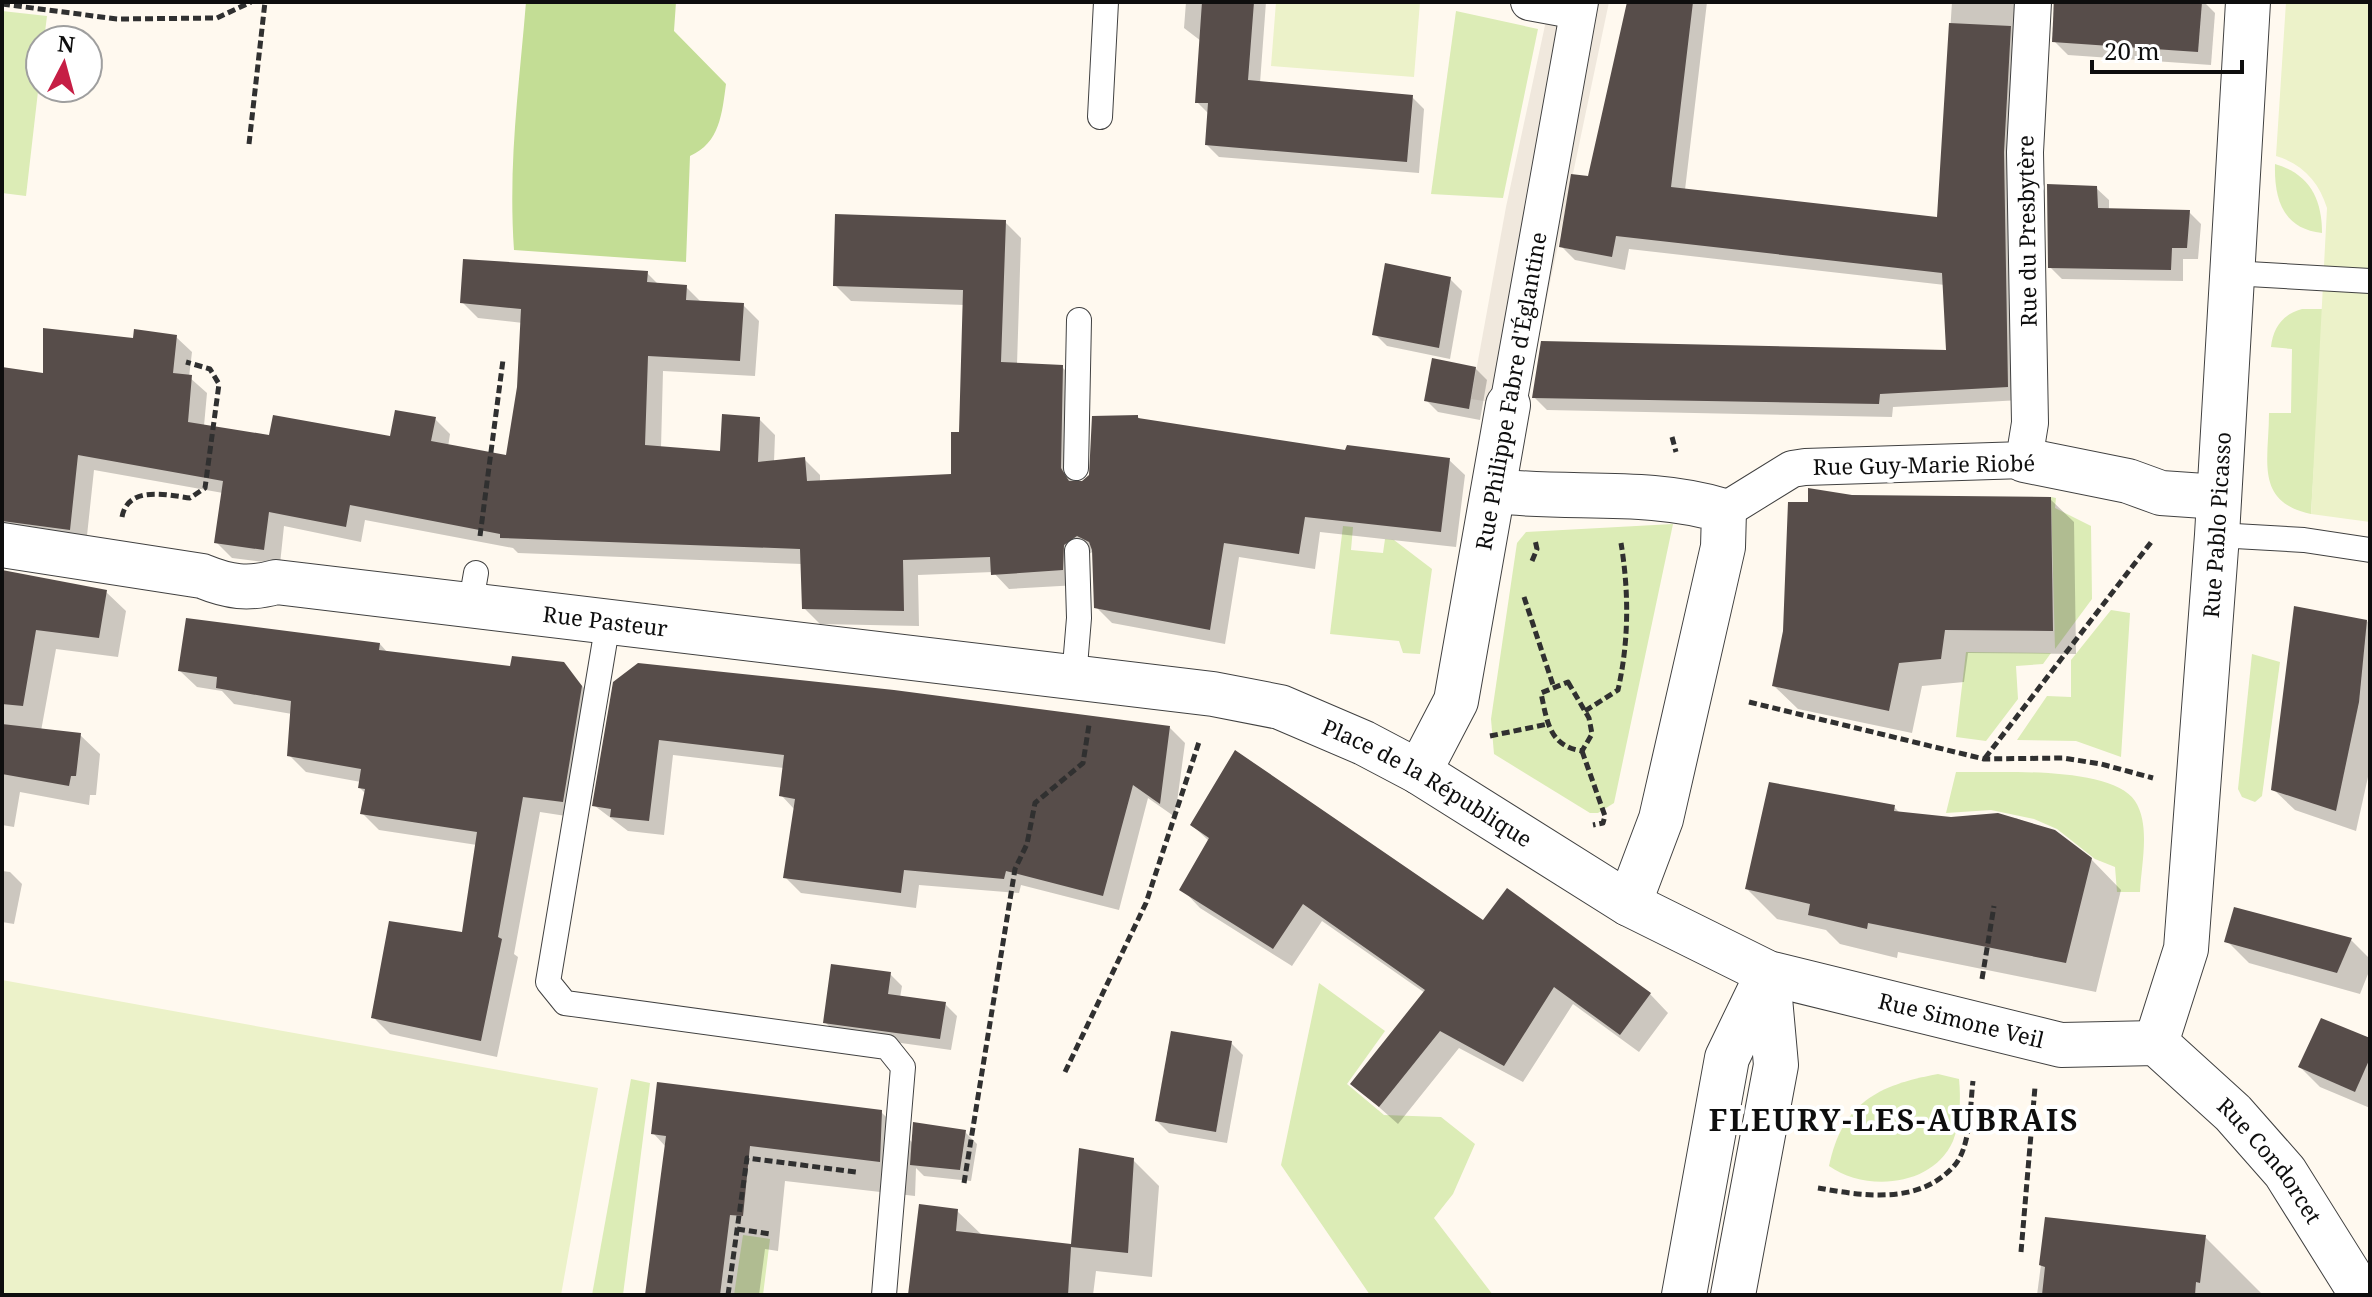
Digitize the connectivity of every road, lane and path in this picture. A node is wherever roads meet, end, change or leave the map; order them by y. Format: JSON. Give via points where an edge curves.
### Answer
{"nodes":[{"id":1,"x":251,"y":2,"type":"edge"},
{"id":2,"x":265,"y":2,"type":"edge"},
{"id":3,"x":1106,"y":2,"type":"edge"},
{"id":4,"x":1529,"y":2,"type":"edge"},
{"id":5,"x":2033,"y":2,"type":"edge"},
{"id":6,"x":2248,"y":2,"type":"edge"},
{"id":7,"x":2,"y":4,"type":"edge"},
{"id":8,"x":1579,"y":7,"type":"edge"},
{"id":9,"x":1100,"y":117,"type":"dead end"},
{"id":10,"x":249,"y":144,"type":"dead end"},
{"id":11,"x":2231,"y":273,"type":"junction"},
{"id":12,"x":2370,"y":281,"type":"edge"},
{"id":13,"x":1079,"y":320,"type":"dead end"},
{"id":14,"x":503,"y":360,"type":"dead end"},
{"id":15,"x":186,"y":362,"type":"dead end"},
{"id":16,"x":1508,"y":405,"type":"joint"},
{"id":17,"x":2024,"y":460,"type":"junction"},
{"id":18,"x":1076,"y":468,"type":"dead end"},
{"id":19,"x":1514,"y":493,"type":"junction"},
{"id":20,"x":1724,"y":511,"type":"junction"},
{"id":21,"x":2218,"y":516,"type":"junction"},
{"id":22,"x":1617,"y":531,"type":"dead end"},
{"id":23,"x":2160,"y":531,"type":"dead end"},
{"id":24,"x":2,"y":545,"type":"edge"},
{"id":25,"x":2370,"y":550,"type":"edge"},
{"id":26,"x":1077,"y":551,"type":"dead end"},
{"id":27,"x":116,"y":562,"type":"junction"},
{"id":28,"x":1531,"y":564,"type":"dead end"},
{"id":29,"x":473,"y":590,"type":"junction"},
{"id":30,"x":1523,"y":592,"type":"dead end"},
{"id":31,"x":608,"y":622,"type":"junction"},
{"id":32,"x":1074,"y":678,"type":"junction"},
{"id":33,"x":1554,"y":688,"type":"junction"},
{"id":34,"x":1749,"y":702,"type":"dead end"},
{"id":35,"x":1210,"y":706,"type":"junction"},
{"id":36,"x":1585,"y":711,"type":"junction"},
{"id":37,"x":1548,"y":724,"type":"junction"},
{"id":38,"x":1478,"y":739,"type":"dead end"},
{"id":39,"x":1582,"y":751,"type":"junction"},
{"id":40,"x":1984,"y":759,"type":"junction"},
{"id":41,"x":1419,"y":772,"type":"junction"},
{"id":42,"x":2154,"y":778,"type":"dead end"},
{"id":43,"x":1580,"y":828,"type":"dead end"},
{"id":44,"x":1629,"y":904,"type":"junction"},
{"id":45,"x":1994,"y":906,"type":"dead end"},
{"id":46,"x":1768,"y":973,"type":"junction"},
{"id":47,"x":1982,"y":984,"type":"dead end"},
{"id":48,"x":2156,"y":1043,"type":"junction"},
{"id":49,"x":1065,"y":1072,"type":"dead end"},
{"id":50,"x":1973,"y":1081,"type":"dead end"},
{"id":51,"x":2035,"y":1082,"type":"dead end"},
{"id":52,"x":893,"y":1176,"type":"junction"},
{"id":53,"x":964,"y":1183,"type":"dead end"},
{"id":54,"x":1818,"y":1188,"type":"dead end"},
{"id":55,"x":737,"y":1229,"type":"junction"},
{"id":56,"x":771,"y":1234,"type":"dead end"},
{"id":57,"x":2021,"y":1252,"type":"dead end"},
{"id":58,"x":1684,"y":1294,"type":"edge"},
{"id":59,"x":728,"y":1295,"type":"edge"},
{"id":60,"x":884,"y":1295,"type":"edge"},
{"id":61,"x":1733,"y":1295,"type":"edge"},
{"id":62,"x":2362,"y":1295,"type":"edge"}],
"edges":[{"from":1,"to":7,"type":"path","via":[[217,18],[117,19]]},
{"from":2,"to":10,"type":"path"},
{"from":3,"to":9,"type":"lane"},
{"from":4,"to":8,"type":"street"},
{"from":5,"to":17,"type":"street","name":"Rue du Presbytère","via":[[2025,152],[2030,423]]},
{"from":6,"to":11,"type":"street","name":"Rue Pablo Picasso"},
{"from":8,"to":16,"type":"street","name":"Rue Philippe Fabre d'Églantine"},
{"from":11,"to":12,"type":"lane"},
{"from":11,"to":21,"type":"street","name":"Rue Pablo Picasso"},
{"from":13,"to":18,"type":"lane"},
{"from":14,"to":29,"type":"path"},
{"from":15,"to":27,"type":"path","via":[[210,369],[219,384],[205,488],[190,498],[153,494],[130,500],[124,508]]},
{"from":16,"to":19,"type":"street","name":"Rue Philippe Fabre d'Églantine"},
{"from":17,"to":20,"type":"street","name":"Rue Guy-Marie Riobé","via":[[1792,469]]},
{"from":17,"to":21,"type":"street","name":"Rue Guy-Marie Riobé","via":[[2128,481]]},
{"from":19,"to":20,"type":"street","via":[[1686,499]]},
{"from":19,"to":28,"type":"path","via":[[1532,526],[1537,549]]},
{"from":19,"to":41,"type":"street","name":"Rue Philippe Fabre d'Églantine","via":[[1456,701]]},
{"from":20,"to":44,"type":"street","via":[[1723,547],[1661,819]]},
{"from":21,"to":25,"type":"lane","via":[[2304,540]]},
{"from":21,"to":48,"type":"street","name":"Rue Pablo Picasso","via":[[2186,949]]},
{"from":22,"to":36,"type":"path","via":[[1628,611],[1623,669],[1618,690]]},
{"from":23,"to":40,"type":"path"},
{"from":24,"to":27,"type":"street","name":"Rue Pasteur"},
{"from":26,"to":32,"type":"lane"},
{"from":27,"to":29,"type":"street","name":"Rue Pasteur","via":[[252,589],[276,582]]},
{"from":29,"to":31,"type":"street","name":"Rue Pasteur"},
{"from":30,"to":33,"type":"path"},
{"from":31,"to":32,"type":"street","name":"Rue Pasteur"},
{"from":31,"to":52,"type":"lane","via":[[548,982],[565,1003],[887,1047],[903,1067]]},
{"from":32,"to":35,"type":"street","name":"Rue Pasteur"},
{"from":32,"to":53,"type":"path","via":[[1092,702],[1083,763],[1035,803],[1027,844],[1015,869]]},
{"from":33,"to":36,"type":"path","via":[[1568,682]]},
{"from":33,"to":37,"type":"path","via":[[1541,693]]},
{"from":34,"to":40,"type":"path"},
{"from":35,"to":41,"type":"street","name":"Place de la République","via":[[1280,707]]},
{"from":35,"to":49,"type":"path","via":[[1146,903]]},
{"from":36,"to":39,"type":"path","via":[[1592,734]]},
{"from":37,"to":38,"type":"path"},
{"from":37,"to":39,"type":"path","via":[[1565,749]]},
{"from":39,"to":43,"type":"path","via":[[1605,816],[1603,823]]},
{"from":40,"to":42,"type":"path","via":[[2063,758]]},
{"from":41,"to":44,"type":"street","name":"Place de la République"},
{"from":44,"to":46,"type":"street","name":"Place de la République"},
{"from":45,"to":47,"type":"path"},
{"from":46,"to":48,"type":"street","name":"Rue Simone Veil","via":[[2061,1045]]},
{"from":46,"to":58,"type":"street","via":[[1727,1058]]},
{"from":46,"to":61,"type":"street","via":[[1776,1065]]},
{"from":48,"to":62,"type":"street","name":"Rue Condorcet","via":[[2233,1113],[2285,1172]]},
{"from":50,"to":54,"type":"path","via":[[1965,1140],[1955,1165],[1928,1184],[1894,1196]]},
{"from":51,"to":57,"type":"path"},
{"from":52,"to":55,"type":"path","via":[[747,1158]]},
{"from":52,"to":60,"type":"lane"},
{"from":55,"to":56,"type":"path"},
{"from":55,"to":59,"type":"path"}]}
